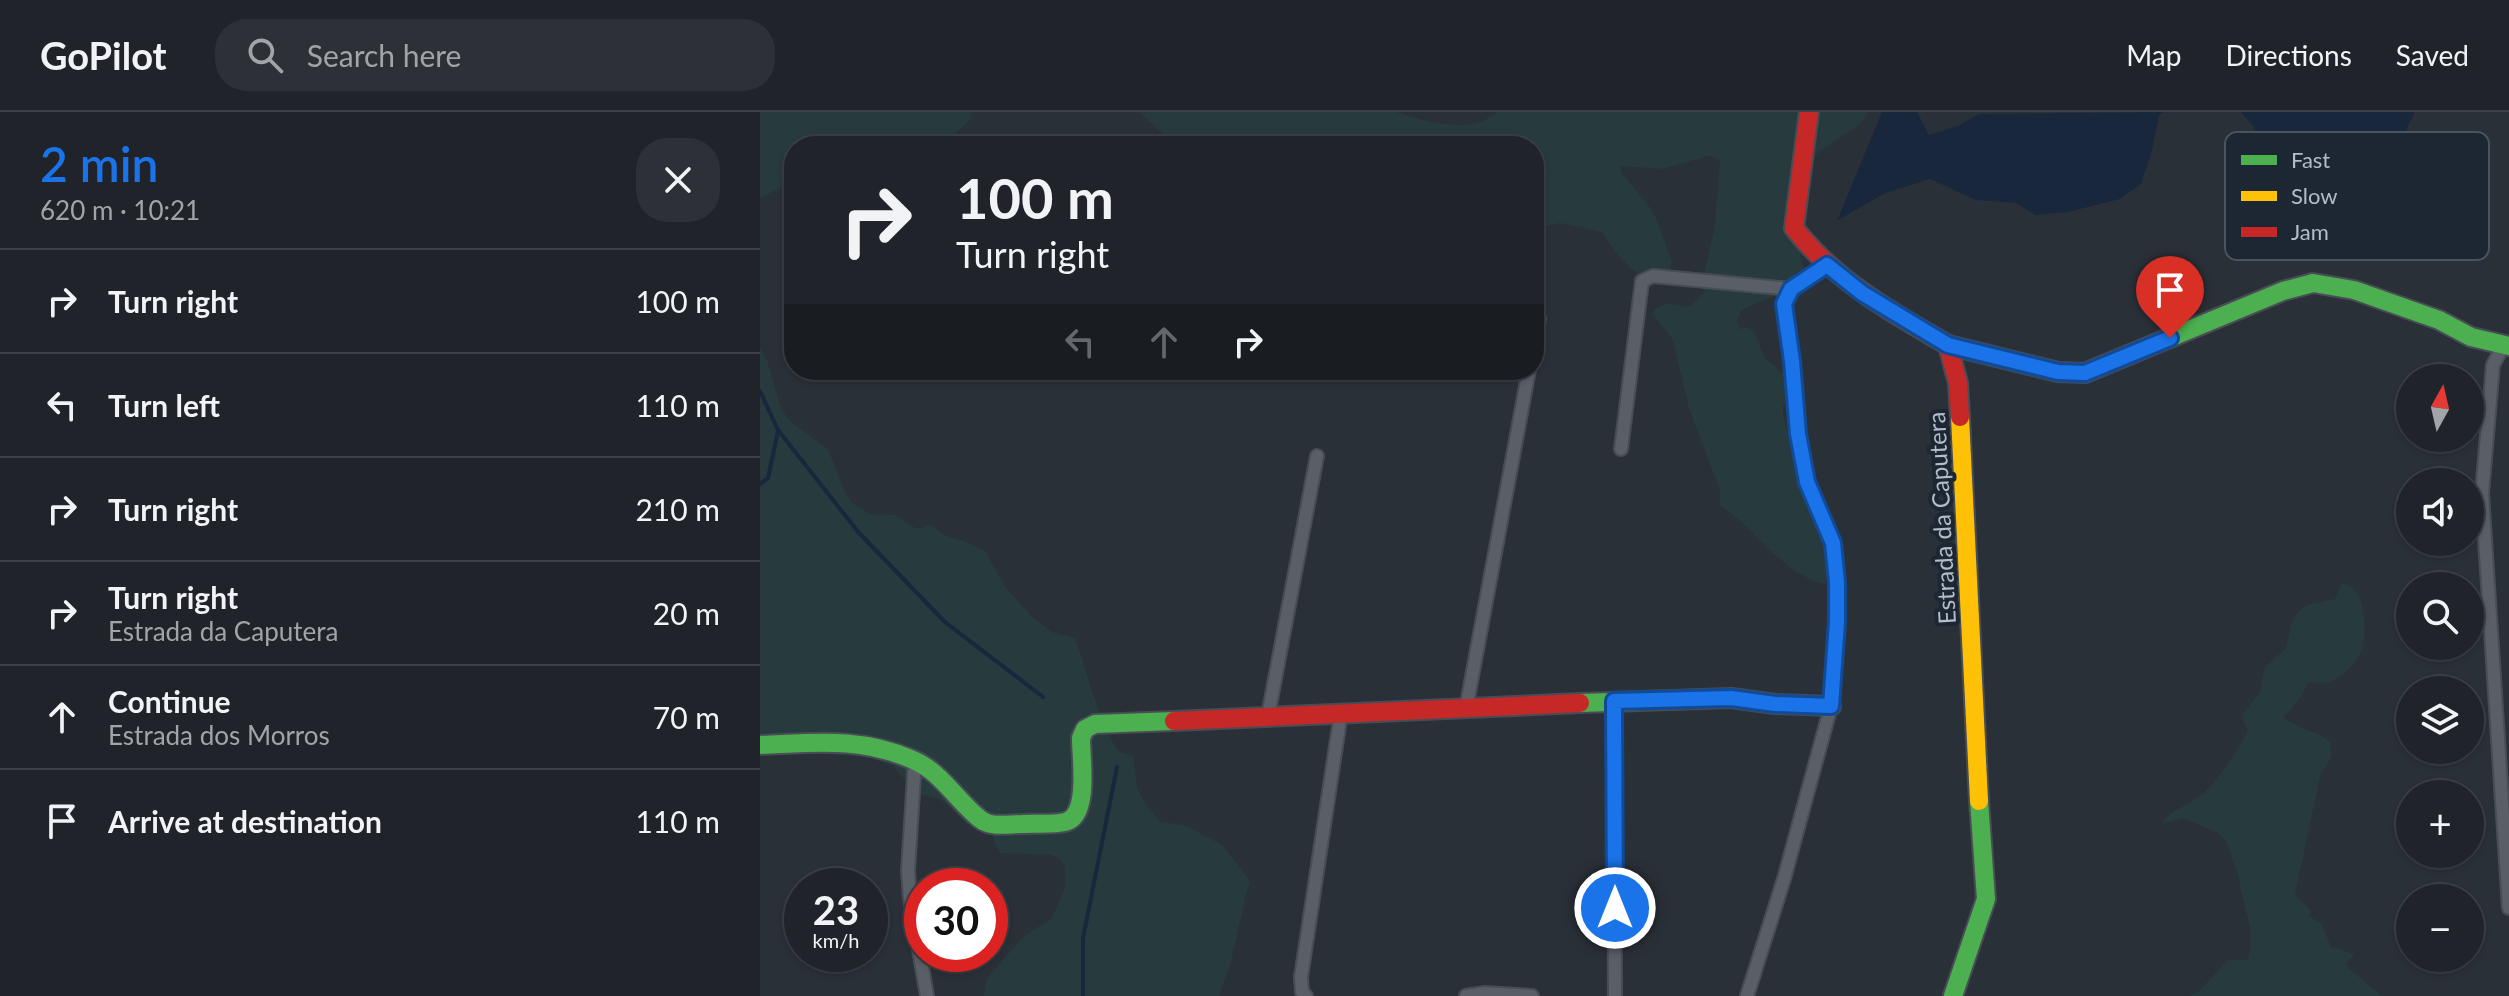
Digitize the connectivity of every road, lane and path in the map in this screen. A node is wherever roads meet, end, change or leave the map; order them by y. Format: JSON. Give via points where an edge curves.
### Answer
{"nodes":[{"id":1,"x":1809,"y":112,"type":"edge"},
{"id":2,"x":1827,"y":265,"type":"junction"},
{"id":3,"x":1791,"y":289,"type":"junction"},
{"id":4,"x":1948,"y":345,"type":"junction"},
{"id":5,"x":2506,"y":346,"type":"edge"},
{"id":6,"x":1527,"y":380,"type":"edge"},
{"id":7,"x":1621,"y":449,"type":"dead end"},
{"id":8,"x":1317,"y":456,"type":"dead end"},
{"id":9,"x":1614,"y":701,"type":"junction"},
{"id":10,"x":1831,"y":706,"type":"junction"},
{"id":11,"x":1466,"y":709,"type":"junction"},
{"id":12,"x":1341,"y":713,"type":"junction"},
{"id":13,"x":1268,"y":716,"type":"junction"},
{"id":14,"x":760,"y":745,"type":"edge"},
{"id":15,"x":915,"y":760,"type":"junction"},
{"id":16,"x":2509,"y":908,"type":"edge"},
{"id":17,"x":1504,"y":995,"type":"edge"},
{"id":18,"x":927,"y":996,"type":"edge"},
{"id":19,"x":1306,"y":996,"type":"edge"},
{"id":20,"x":1466,"y":996,"type":"edge"},
{"id":21,"x":1532,"y":996,"type":"edge"},
{"id":22,"x":1615,"y":996,"type":"edge"},
{"id":23,"x":1747,"y":996,"type":"edge"},
{"id":24,"x":1953,"y":996,"type":"edge"}],
"edges":[{"from":1,"to":2,"type":"street","via":[[1794,228]]},
{"from":2,"to":3,"type":"street"},
{"from":2,"to":4,"type":"street","via":[[1862,293]]},
{"from":3,"to":7,"type":"street","via":[[1653,276],[1642,281]]},
{"from":3,"to":10,"type":"street","via":[[1784,304],[1798,434],[1807,482],[1833,543],[1837,622]]},
{"from":4,"to":5,"type":"street","via":[[2058,372],[2085,373],[2313,283],[2354,290]]},
{"from":4,"to":24,"type":"street","name":"Estrada da Caputera","via":[[1958,383],[1986,899]]},
{"from":5,"to":16,"type":"street","via":[[2493,365],[2482,493]]},
{"from":6,"to":11,"type":"street"},
{"from":8,"to":13,"type":"street"},
{"from":9,"to":10,"type":"street","via":[[1731,698]]},
{"from":9,"to":11,"type":"street"},
{"from":9,"to":22,"type":"street"},
{"from":10,"to":23,"type":"street"},
{"from":11,"to":12,"type":"street"},
{"from":12,"to":13,"type":"street"},
{"from":12,"to":19,"type":"street","via":[[1301,977]]},
{"from":13,"to":15,"type":"street","via":[[1095,724],[1085,729],[1082,798],[1078,813],[1067,822],[982,821],[942,779]]},
{"from":14,"to":15,"type":"street","via":[[844,742]]},
{"from":15,"to":18,"type":"street","via":[[908,871]]},
{"from":17,"to":20,"type":"street"},
{"from":17,"to":21,"type":"street"}]}
